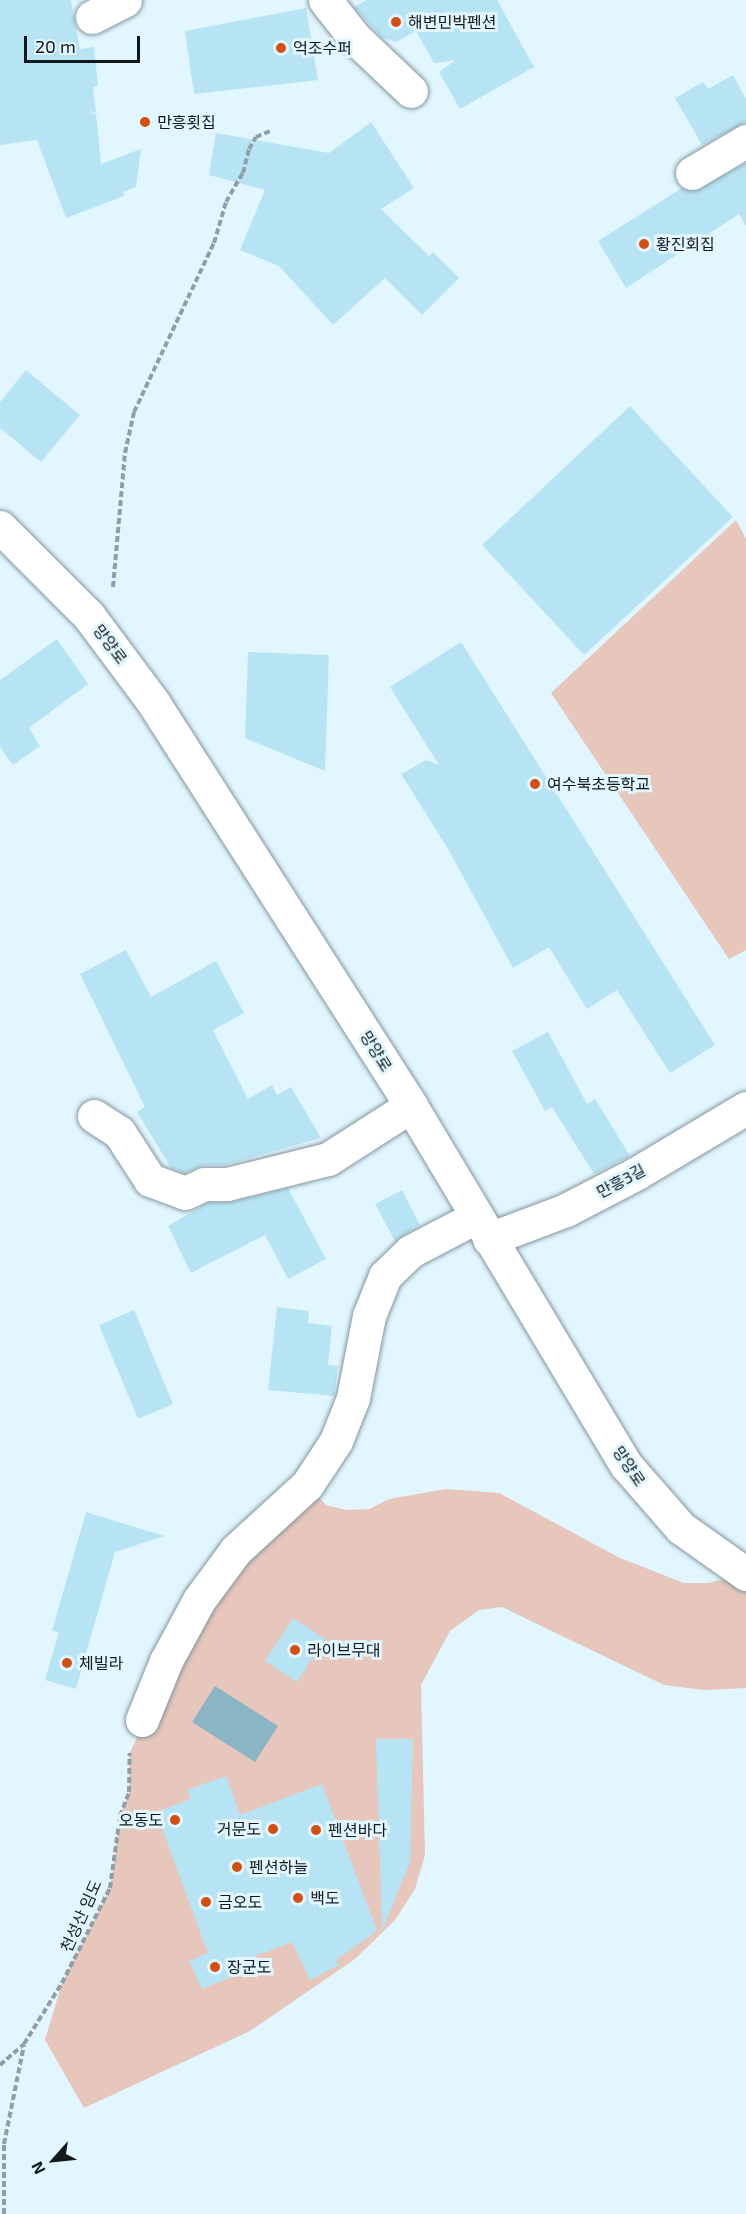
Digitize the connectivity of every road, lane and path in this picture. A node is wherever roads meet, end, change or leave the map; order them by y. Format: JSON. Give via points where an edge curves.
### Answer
{"nodes":[{"id":1,"x":125,"y":0,"type":"edge"},
{"id":2,"x":325,"y":0,"type":"edge"},
{"id":3,"x":92,"y":17,"type":"dead end"},
{"id":4,"x":411,"y":91,"type":"dead end"},
{"id":5,"x":270,"y":131,"type":"dead end"},
{"id":6,"x":746,"y":141,"type":"edge"},
{"id":7,"x":692,"y":173,"type":"dead end"},
{"id":8,"x":0,"y":527,"type":"edge"},
{"id":9,"x":106,"y":638,"type":"junction"},
{"id":10,"x":411,"y":1106,"type":"junction"},
{"id":11,"x":746,"y":1108,"type":"edge"},
{"id":12,"x":94,"y":1116,"type":"dead end"},
{"id":13,"x":483,"y":1228,"type":"junction"},
{"id":14,"x":746,"y":1574,"type":"edge"},
{"id":15,"x":142,"y":1720,"type":"joint"},
{"id":16,"x":24,"y":2044,"type":"junction"},
{"id":17,"x":0,"y":2065,"type":"edge"},
{"id":18,"x":4,"y":2214,"type":"edge"}],
"edges":[{"from":1,"to":3,"type":"main road"},
{"from":2,"to":4,"type":"main road","via":[[355,38]]},
{"from":5,"to":9,"type":"path","via":[[256,137],[249,149],[243,173],[226,202],[214,243],[134,412],[124,453]]},
{"from":6,"to":7,"type":"main road"},
{"from":8,"to":9,"type":"main road","name":"망양로","via":[[56,581]]},
{"from":9,"to":10,"type":"main road","name":"망양로","via":[[187,752]]},
{"from":10,"to":12,"type":"main road","via":[[328,1159],[227,1184],[204,1184],[185,1193],[150,1180],[119,1132]]},
{"from":10,"to":13,"type":"main road","name":"망양로"},
{"from":11,"to":13,"type":"main road","name":"만흥3길","via":[[566,1210]]},
{"from":13,"to":14,"type":"main road","name":"망양로","via":[[639,1482],[681,1528]]},
{"from":13,"to":15,"type":"main road","name":"만흥3길","via":[[411,1251],[385,1276],[372,1305],[353,1398],[336,1441],[307,1485],[236,1550],[199,1600],[166,1661]]},
{"from":15,"to":16,"type":"path","name":"천성산 임도","via":[[129,1755],[129,1792],[120,1815],[110,1888],[62,1983]]},
{"from":16,"to":17,"type":"path","name":"천성산 임도"},
{"from":16,"to":18,"type":"path","via":[[4,2144]]}]}
